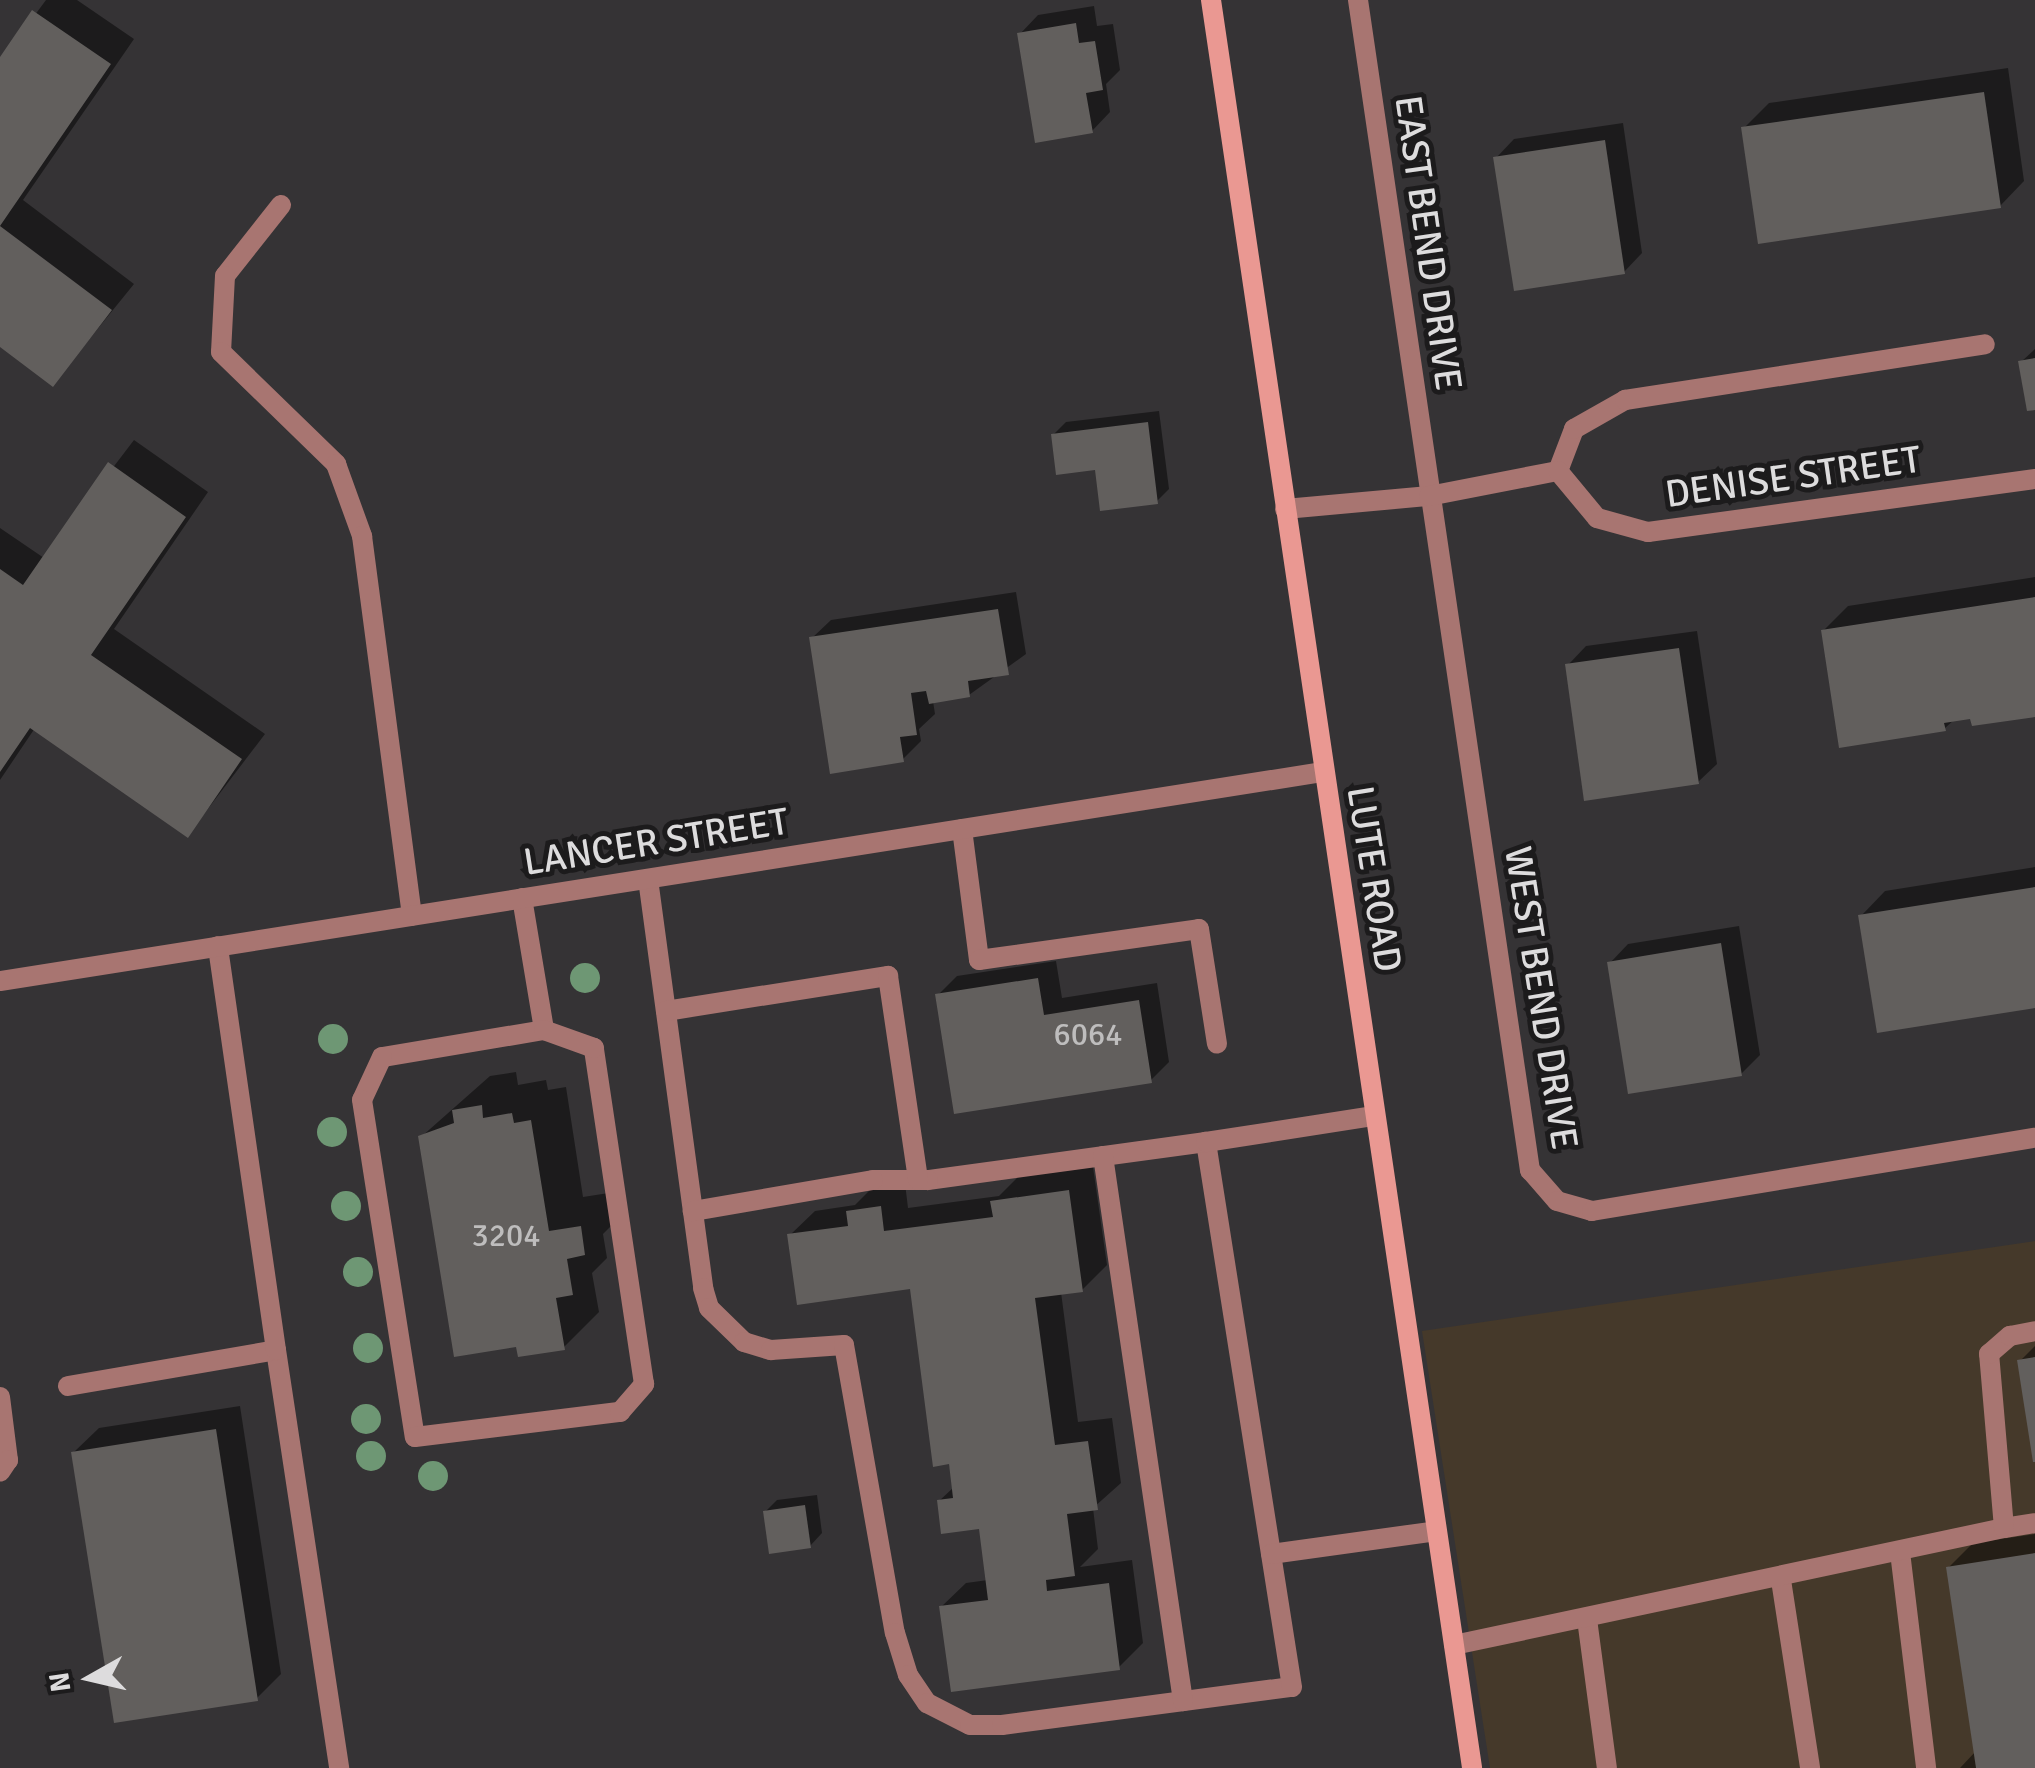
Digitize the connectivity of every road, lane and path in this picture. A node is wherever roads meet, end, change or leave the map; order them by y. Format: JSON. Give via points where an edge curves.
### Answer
{"nodes":[{"id":1,"x":1211,"y":0,"type":"edge"},
{"id":2,"x":1358,"y":0,"type":"edge"},
{"id":3,"x":281,"y":205,"type":"dead end"},
{"id":4,"x":1985,"y":344,"type":"dead end"},
{"id":5,"x":1558,"y":472,"type":"junction"},
{"id":6,"x":2035,"y":479,"type":"edge"},
{"id":7,"x":1429,"y":496,"type":"junction"},
{"id":8,"x":1285,"y":509,"type":"junction"},
{"id":9,"x":1322,"y":772,"type":"junction"},
{"id":10,"x":962,"y":829,"type":"junction"},
{"id":11,"x":648,"y":879,"type":"junction"},
{"id":12,"x":522,"y":898,"type":"junction"},
{"id":13,"x":412,"y":916,"type":"junction"},
{"id":14,"x":218,"y":946,"type":"junction"},
{"id":15,"x":0,"y":981,"type":"edge"},
{"id":16,"x":666,"y":1011,"type":"junction"},
{"id":17,"x":544,"y":1030,"type":"junction"},
{"id":18,"x":1217,"y":1044,"type":"dead end"},
{"id":19,"x":1374,"y":1116,"type":"junction"},
{"id":20,"x":2035,"y":1138,"type":"edge"},
{"id":21,"x":1206,"y":1142,"type":"junction"},
{"id":22,"x":1103,"y":1156,"type":"junction"},
{"id":23,"x":918,"y":1180,"type":"junction"},
{"id":24,"x":693,"y":1211,"type":"junction"},
{"id":25,"x":2035,"y":1331,"type":"edge"},
{"id":26,"x":276,"y":1350,"type":"junction"},
{"id":27,"x":68,"y":1386,"type":"dead end"},
{"id":28,"x":0,"y":1397,"type":"edge"},
{"id":29,"x":0,"y":1472,"type":"edge"},
{"id":30,"x":2035,"y":1523,"type":"edge"},
{"id":31,"x":2004,"y":1528,"type":"junction"},
{"id":32,"x":1436,"y":1531,"type":"junction"},
{"id":33,"x":1900,"y":1552,"type":"junction"},
{"id":34,"x":1272,"y":1554,"type":"junction"},
{"id":35,"x":1781,"y":1580,"type":"junction"},
{"id":36,"x":1587,"y":1619,"type":"junction"},
{"id":37,"x":1454,"y":1645,"type":"junction"},
{"id":38,"x":1184,"y":1701,"type":"junction"},
{"id":39,"x":338,"y":1768,"type":"edge"},
{"id":40,"x":1472,"y":1768,"type":"edge"},
{"id":41,"x":1607,"y":1768,"type":"edge"},
{"id":42,"x":1810,"y":1768,"type":"edge"},
{"id":43,"x":1926,"y":1768,"type":"edge"}],
"edges":[{"from":1,"to":8,"type":"street","name":"LUTE ROAD"},
{"from":2,"to":7,"type":"street","name":"EAST BEND DRIVE"},
{"from":3,"to":13,"type":"street","via":[[225,276],[221,352],[336,464],[362,536]]},
{"from":4,"to":5,"type":"street","via":[[1625,400],[1574,429]]},
{"from":5,"to":6,"type":"street","name":"DENISE STREET","via":[[1598,518],[1648,532]]},
{"from":5,"to":7,"type":"street"},
{"from":7,"to":8,"type":"street"},
{"from":7,"to":20,"type":"street","name":"WEST BEND DRIVE","via":[[1530,1170],[1557,1201],[1592,1211]]},
{"from":8,"to":9,"type":"street","name":"LUTE ROAD"},
{"from":9,"to":10,"type":"street","name":"LANCER STREET"},
{"from":9,"to":19,"type":"street","name":"LUTE ROAD"},
{"from":10,"to":11,"type":"street","name":"LANCER STREET"},
{"from":10,"to":18,"type":"street","via":[[979,960],[1198,929]]},
{"from":11,"to":12,"type":"street","name":"LANCER STREET"},
{"from":11,"to":16,"type":"street"},
{"from":12,"to":13,"type":"street","name":"LANCER STREET"},
{"from":12,"to":17,"type":"street"},
{"from":13,"to":14,"type":"street","name":"LANCER STREET"},
{"from":14,"to":15,"type":"street","name":"LANCER STREET"},
{"from":14,"to":26,"type":"street"},
{"from":16,"to":23,"type":"street","via":[[888,976]]},
{"from":16,"to":24,"type":"street"},
{"from":17,"to":17,"type":"street","via":[[382,1057],[362,1100],[415,1437],[620,1412],[644,1384],[594,1048]]},
{"from":19,"to":21,"type":"street"},
{"from":19,"to":32,"type":"street","name":"LUTE ROAD"},
{"from":21,"to":22,"type":"street"},
{"from":21,"to":34,"type":"street"},
{"from":22,"to":23,"type":"street"},
{"from":22,"to":38,"type":"street"},
{"from":23,"to":24,"type":"street","via":[[874,1180]]},
{"from":24,"to":38,"type":"street","via":[[709,1308],[725,1328],[771,1350],[844,1345],[895,1634],[908,1675],[927,1704],[970,1726]]},
{"from":25,"to":31,"type":"street","via":[[2010,1336],[1989,1354]]},
{"from":26,"to":27,"type":"street"},
{"from":26,"to":39,"type":"street"},
{"from":28,"to":29,"type":"street","via":[[8,1460]]},
{"from":30,"to":31,"type":"street"},
{"from":31,"to":33,"type":"street"},
{"from":32,"to":34,"type":"street"},
{"from":32,"to":37,"type":"street","name":"LUTE ROAD"},
{"from":33,"to":35,"type":"street"},
{"from":33,"to":43,"type":"street"},
{"from":34,"to":38,"type":"street","via":[[1292,1687]]},
{"from":35,"to":36,"type":"street"},
{"from":35,"to":42,"type":"street"},
{"from":36,"to":37,"type":"street"},
{"from":36,"to":41,"type":"street"},
{"from":37,"to":40,"type":"street","name":"LUTE ROAD"}]}
